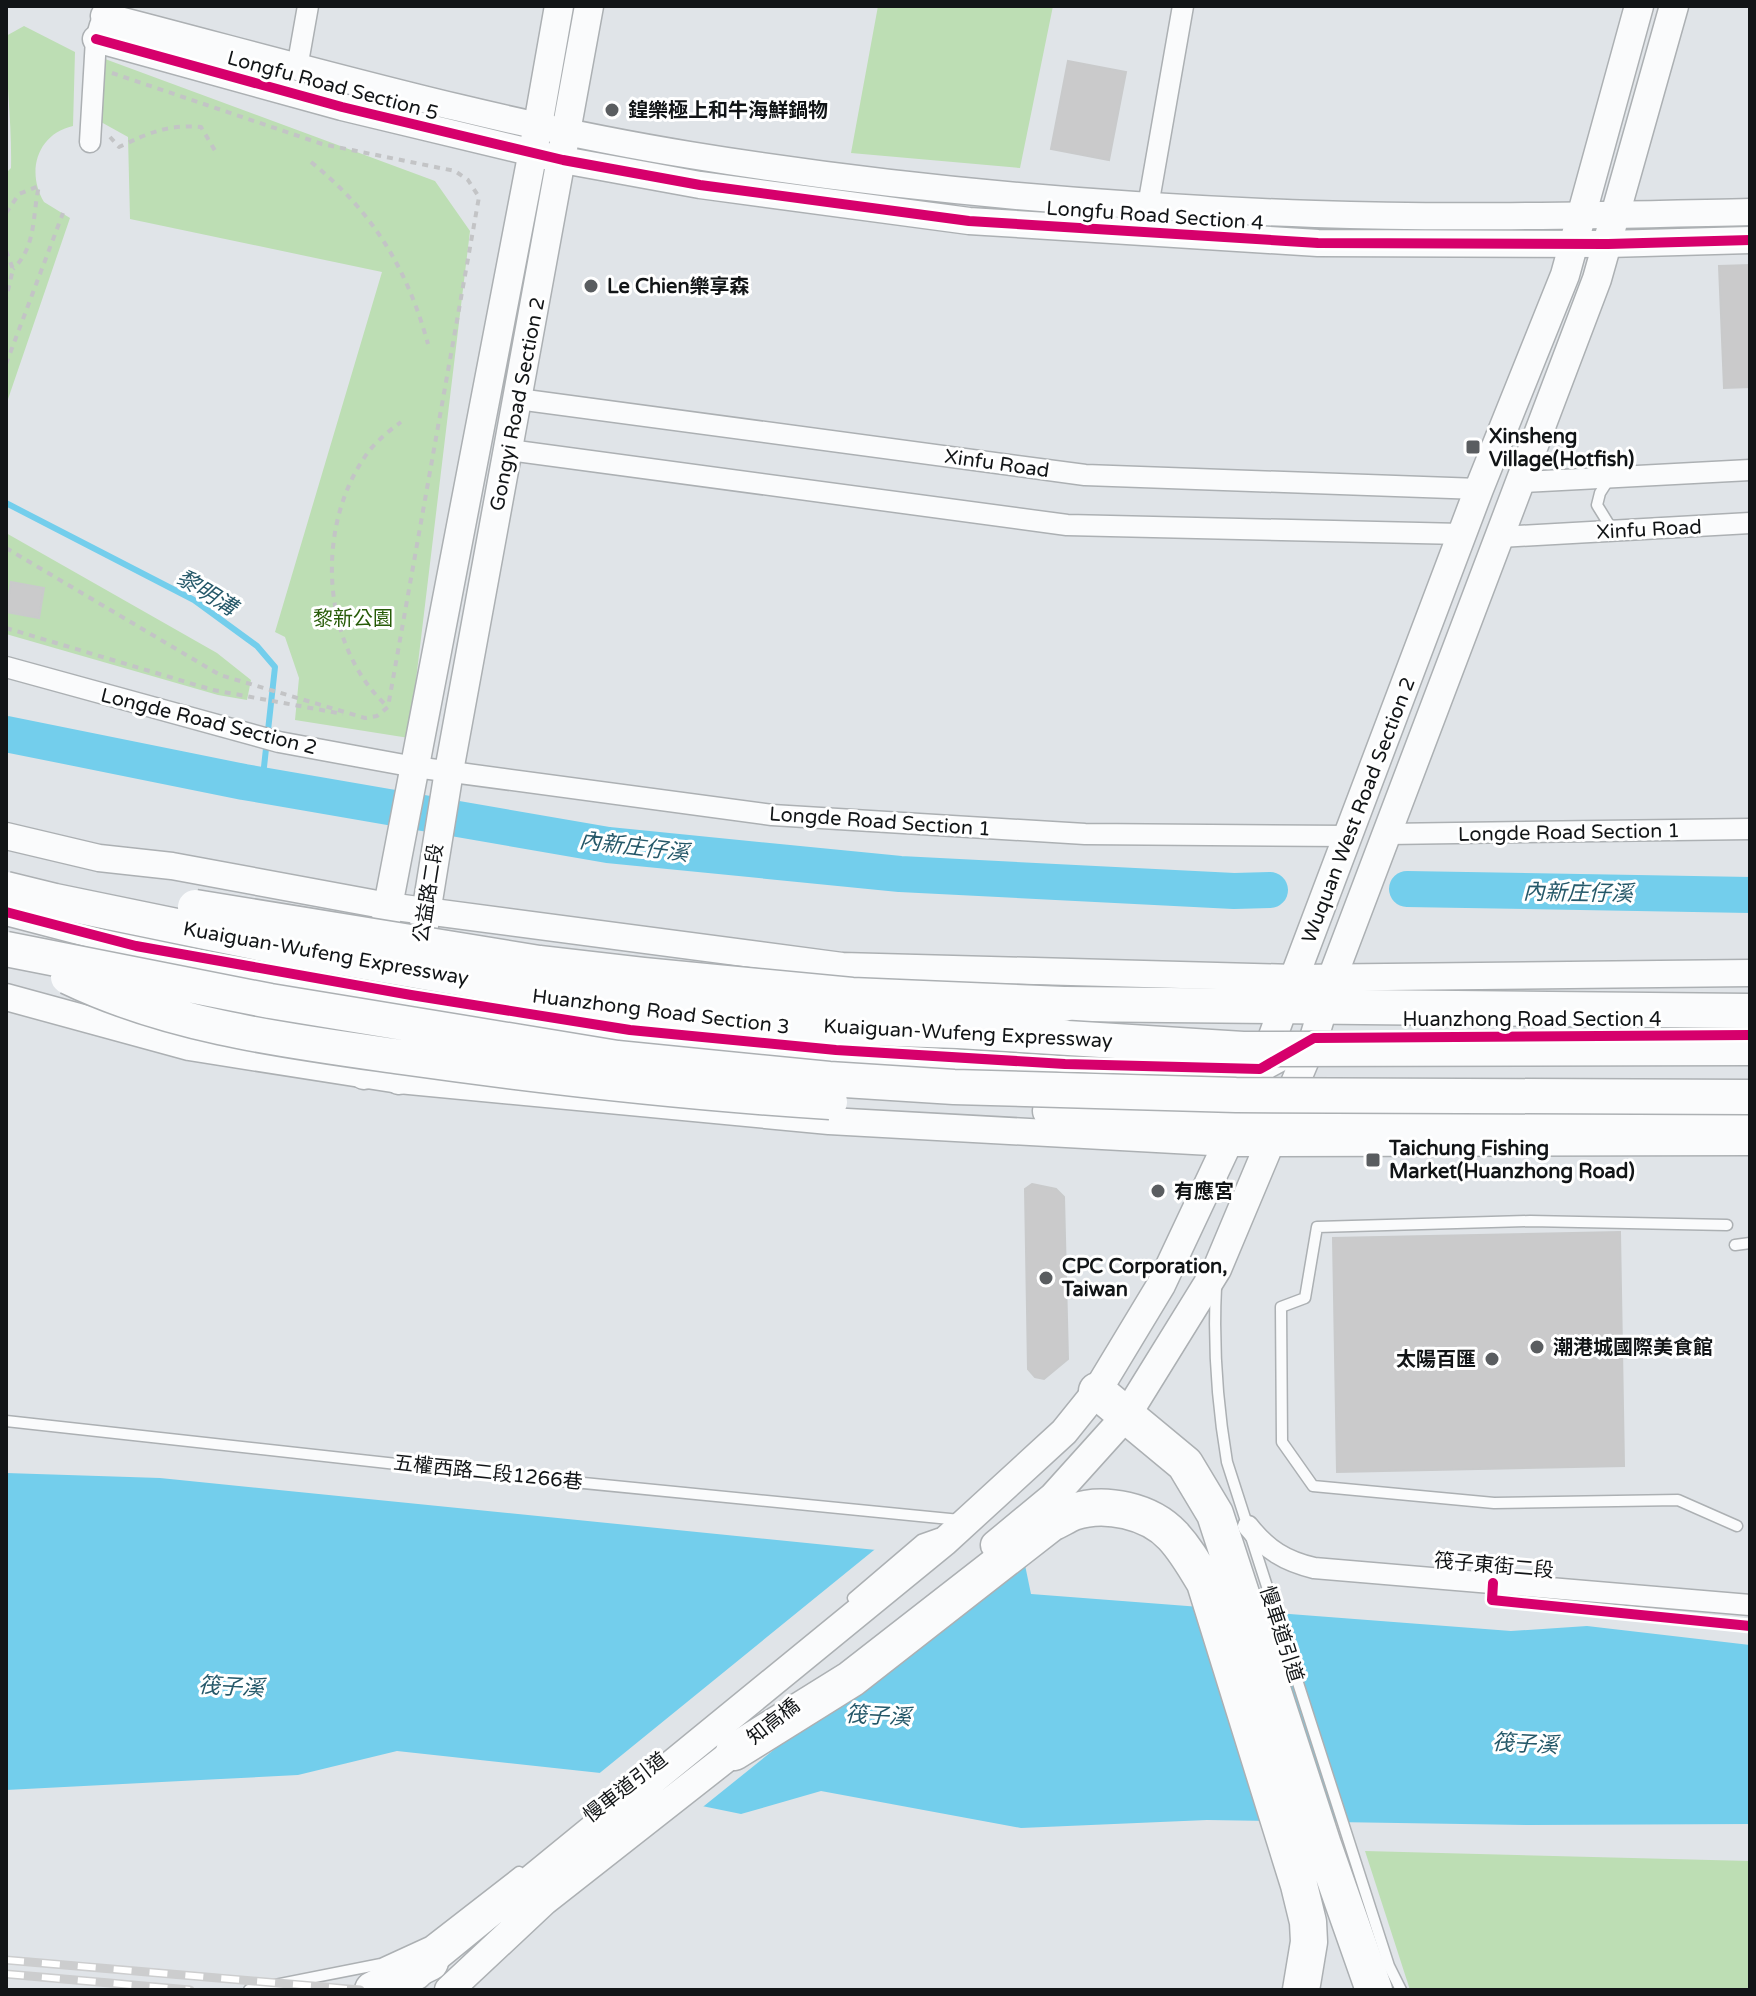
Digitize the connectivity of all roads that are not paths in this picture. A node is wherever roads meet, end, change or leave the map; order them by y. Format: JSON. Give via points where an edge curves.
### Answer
{"nodes":[{"id":1,"x":308,"y":6,"type":"edge"},
{"id":2,"x":559,"y":6,"type":"edge"},
{"id":3,"x":589,"y":6,"type":"edge"},
{"id":4,"x":1183,"y":6,"type":"edge"},
{"id":5,"x":1639,"y":6,"type":"edge"},
{"id":6,"x":1674,"y":6,"type":"edge"},
{"id":7,"x":101,"y":20,"type":"edge"},
{"id":8,"x":297,"y":68,"type":"junction"},
{"id":9,"x":538,"y":125,"type":"junction"},
{"id":10,"x":568,"y":131,"type":"junction"},
{"id":11,"x":100,"y":139,"type":"road end"},
{"id":12,"x":532,"y":154,"type":"junction"},
{"id":13,"x":563,"y":160,"type":"junction"},
{"id":14,"x":1148,"y":206,"type":"junction"},
{"id":15,"x":1750,"y":212,"type":"edge"},
{"id":16,"x":1615,"y":215,"type":"junction"},
{"id":17,"x":1576,"y":230,"type":"junction"},
{"id":18,"x":1750,"y":240,"type":"edge"},
{"id":19,"x":1608,"y":244,"type":"junction"},
{"id":20,"x":518,"y":399,"type":"junction"},
{"id":21,"x":509,"y":450,"type":"junction"},
{"id":22,"x":1750,"y":470,"type":"edge"},
{"id":23,"x":1611,"y":478,"type":"junction"},
{"id":24,"x":1522,"y":482,"type":"junction"},
{"id":25,"x":1479,"y":489,"type":"junction"},
{"id":26,"x":1750,"y":523,"type":"edge"},
{"id":27,"x":1613,"y":531,"type":"junction"},
{"id":28,"x":1462,"y":534,"type":"junction"},
{"id":29,"x":1500,"y":537,"type":"junction"},
{"id":30,"x":6,"y":667,"type":"edge"},
{"id":31,"x":415,"y":767,"type":"junction"},
{"id":32,"x":449,"y":771,"type":"junction"},
{"id":33,"x":409,"y":798,"type":"joint"},
{"id":34,"x":443,"y":801,"type":"joint"},
{"id":35,"x":1750,"y":829,"type":"edge"},
{"id":36,"x":1387,"y":834,"type":"junction"},
{"id":37,"x":6,"y":836,"type":"edge"},
{"id":38,"x":1348,"y":836,"type":"junction"},
{"id":39,"x":6,"y":889,"type":"edge"},
{"id":40,"x":391,"y":895,"type":"junction"},
{"id":41,"x":428,"y":900,"type":"junction"},
{"id":42,"x":55,"y":901,"type":"junction"},
{"id":43,"x":6,"y":912,"type":"edge"},
{"id":44,"x":10,"y":942,"type":"edge"},
{"id":45,"x":1750,"y":973,"type":"edge"},
{"id":46,"x":1290,"y":992,"type":"junction"},
{"id":47,"x":375,"y":994,"type":"junction"},
{"id":48,"x":6,"y":997,"type":"edge"},
{"id":49,"x":411,"y":1001,"type":"junction"},
{"id":50,"x":1324,"y":1008,"type":"junction"},
{"id":51,"x":1750,"y":1011,"type":"edge"},
{"id":52,"x":1750,"y":1035,"type":"edge"},
{"id":53,"x":1750,"y":1048,"type":"edge"},
{"id":54,"x":364,"y":1075,"type":"junction"},
{"id":55,"x":1258,"y":1076,"type":"junction"},
{"id":56,"x":399,"y":1080,"type":"junction"},
{"id":57,"x":1750,"y":1081,"type":"edge"},
{"id":58,"x":1295,"y":1083,"type":"junction"},
{"id":59,"x":1750,"y":1097,"type":"edge"},
{"id":60,"x":1750,"y":1122,"type":"edge"},
{"id":61,"x":1234,"y":1131,"type":"junction"},
{"id":62,"x":1275,"y":1131,"type":"junction"},
{"id":63,"x":1750,"y":1142,"type":"edge"},
{"id":64,"x":1727,"y":1225,"type":"dead end"},
{"id":65,"x":1750,"y":1243,"type":"edge"},
{"id":66,"x":1735,"y":1245,"type":"dead end"},
{"id":67,"x":1217,"y":1269,"type":"junction"},
{"id":68,"x":1097,"y":1391,"type":"junction"},
{"id":69,"x":1126,"y":1416,"type":"junction"},
{"id":70,"x":6,"y":1421,"type":"edge"},
{"id":71,"x":970,"y":1520,"type":"junction"},
{"id":72,"x":1248,"y":1526,"type":"junction"},
{"id":73,"x":1737,"y":1526,"type":"dead end"},
{"id":74,"x":1016,"y":1539,"type":"junction"},
{"id":75,"x":933,"y":1541,"type":"junction"},
{"id":76,"x":1219,"y":1574,"type":"junction"},
{"id":77,"x":1750,"y":1605,"type":"edge"},
{"id":78,"x":841,"y":1609,"type":"dead end"},
{"id":79,"x":807,"y":1639,"type":"dead end"},
{"id":80,"x":734,"y":1752,"type":"joint"},
{"id":81,"x":615,"y":1796,"type":"dead end"},
{"id":82,"x":530,"y":1880,"type":"junction"},
{"id":83,"x":440,"y":1976,"type":"edge"},
{"id":84,"x":249,"y":1990,"type":"edge"},
{"id":85,"x":373,"y":1990,"type":"edge"},
{"id":86,"x":402,"y":1990,"type":"edge"},
{"id":87,"x":1301,"y":1990,"type":"edge"},
{"id":88,"x":1374,"y":1990,"type":"edge"},
{"id":89,"x":1401,"y":1990,"type":"edge"}],
"edges":[{"from":1,"to":8,"type":"street"},
{"from":2,"to":9,"type":"main road","name":"Gongyi Road Section 2"},
{"from":3,"to":10,"type":"main road","name":"Gongyi Road Section 2"},
{"from":4,"to":14,"type":"street"},
{"from":5,"to":17,"type":"main road","name":"Wuquan West Road Section 2"},
{"from":6,"to":16,"type":"main road","name":"Wuquan West Road Section 2"},
{"from":7,"to":8,"type":"street","name":"Longfu Road Section 5"},
{"from":7,"to":11,"type":"street"},
{"from":7,"to":12,"type":"street","name":"Longfu Road Section 5","via":[[342,107]]},
{"from":8,"to":9,"type":"street","name":"Longfu Road Section 5"},
{"from":9,"to":10,"type":"street","name":"Longfu Road Section 5"},
{"from":9,"to":12,"type":"main road","name":"Gongyi Road Section 2"},
{"from":10,"to":13,"type":"main road","name":"Gongyi Road Section 2"},
{"from":10,"to":14,"type":"street","name":"Longfu Road Section 4","via":[[688,155],[958,192]]},
{"from":12,"to":13,"type":"street","name":"Longfu Road Section 5"},
{"from":12,"to":31,"type":"main road","name":"Gongyi Road Section 2"},
{"from":13,"to":17,"type":"street","name":"Longfu Road Section 4","via":[[700,185],[969,221],[1318,243]]},
{"from":13,"to":20,"type":"main road","name":"Gongyi Road Section 2"},
{"from":14,"to":17,"type":"street","name":"Longfu Road Section 4"},
{"from":15,"to":16,"type":"street","name":"Longfu Road Section 4"},
{"from":16,"to":17,"type":"street","name":"Longfu Road Section 4"},
{"from":16,"to":19,"type":"main road","name":"Wuquan West Road Section 2"},
{"from":17,"to":19,"type":"street","name":"Longfu Road Section 4"},
{"from":17,"to":25,"type":"main road","name":"Wuquan West Road Section 2","via":[[1565,275]]},
{"from":18,"to":19,"type":"street","name":"Longfu Road Section 4"},
{"from":19,"to":24,"type":"main road","name":"Wuquan West Road Section 2"},
{"from":20,"to":21,"type":"main road","name":"Gongyi Road Section 2"},
{"from":20,"to":25,"type":"street","name":"Xinfu Road","via":[[1085,475]]},
{"from":21,"to":28,"type":"street","via":[[1067,525]]},
{"from":21,"to":32,"type":"main road","name":"Gongyi Road Section 2"},
{"from":22,"to":23,"type":"street"},
{"from":23,"to":24,"type":"street"},
{"from":23,"to":27,"type":"lane","via":[[1597,505]]},
{"from":24,"to":29,"type":"main road","name":"Wuquan West Road Section 2"},
{"from":25,"to":28,"type":"main road","name":"Wuquan West Road Section 2"},
{"from":26,"to":27,"type":"street","name":"Xinfu Road"},
{"from":27,"to":29,"type":"street","name":"Xinfu Road"},
{"from":28,"to":38,"type":"main road","name":"Wuquan West Road Section 2"},
{"from":29,"to":36,"type":"main road","name":"Wuquan West Road Section 2"},
{"from":30,"to":31,"type":"street","name":"Longde Road Section 2","via":[[279,742]]},
{"from":31,"to":32,"type":"street","name":"Longde Road Section 1"},
{"from":31,"to":33,"type":"main road","name":"Gongyi Road Section 2"},
{"from":32,"to":34,"type":"main road","name":"Gongyi Road Section 2"},
{"from":32,"to":38,"type":"street","name":"Longde Road Section 1","via":[[772,815],[1085,834]]},
{"from":33,"to":40,"type":"main road","name":"公益路二段"},
{"from":34,"to":41,"type":"main road","name":"公益路二段"},
{"from":35,"to":36,"type":"street","name":"Longde Road Section 1"},
{"from":36,"to":50,"type":"main road","name":"Wuquan West Road Section 2"},
{"from":37,"to":40,"type":"street","via":[[99,858]]},
{"from":38,"to":46,"type":"main road","name":"Wuquan West Road Section 2"},
{"from":39,"to":42,"type":"highway","name":"Kuaiguan-Wufeng Expressway","bridge":true},
{"from":40,"to":41,"type":"street"},
{"from":40,"to":47,"type":"main road","name":"公益路二段"},
{"from":41,"to":46,"type":"street","via":[[842,966]]},
{"from":41,"to":49,"type":"main road","name":"公益路二段"},
{"from":42,"to":46,"type":"highway","bridge":true,"via":[[141,896],[554,964],[852,995],[1064,1004]]},
{"from":42,"to":53,"type":"highway","name":"Kuaiguan-Wufeng Expressway","bridge":true,"via":[[283,948],[634,1008],[838,1027],[1243,1049]]},
{"from":43,"to":47,"type":"street","name":"Huanzhong Road Section 3","via":[[136,946]]},
{"from":44,"to":47,"type":"street","name":"Huanzhong Road Section 3"},
{"from":44,"to":59,"type":"highway","bridge":true,"via":[[270,1001],[617,1058],[829,1079],[1236,1095]]},
{"from":44,"to":61,"type":"highway","bridge":true,"via":[[86,985],[148,1010],[272,1039],[722,1095],[1050,1111]]},
{"from":45,"to":50,"type":"street","name":"Huanzhong Road Section 4"},
{"from":46,"to":50,"type":"highway"},
{"from":46,"to":55,"type":"main road","name":"Wuquan West Road Section 2"},
{"from":47,"to":49,"type":"street","name":"Huanzhong Road Section 3"},
{"from":47,"to":54,"type":"main road","name":"公益路二段"},
{"from":48,"to":54,"type":"street","via":[[189,1047]]},
{"from":49,"to":55,"type":"street","name":"Huanzhong Road Section 3","via":[[629,1043],[832,1065]]},
{"from":49,"to":56,"type":"main road","name":"公益路二段"},
{"from":50,"to":51,"type":"highway"},
{"from":50,"to":52,"type":"street","name":"Huanzhong Road Section 4"},
{"from":50,"to":55,"type":"street"},
{"from":50,"to":58,"type":"main road","name":"Wuquan West Road Section 2"},
{"from":54,"to":56,"type":"street"},
{"from":55,"to":58,"type":"street","name":"Huanzhong Road Section 3"},
{"from":55,"to":61,"type":"main road","name":"Wuquan West Road Section 2"},
{"from":56,"to":61,"type":"street","via":[[829,1121]]},
{"from":57,"to":58,"type":"street"},
{"from":58,"to":62,"type":"main road","name":"Wuquan West Road Section 2"},
{"from":60,"to":62,"type":"highway","via":[[1471,1119]]},
{"from":61,"to":62,"type":"highway"},
{"from":61,"to":68,"type":"main road","name":"Wuquan West Road Section 2","via":[[1161,1285]]},
{"from":62,"to":63,"type":"street"},
{"from":62,"to":67,"type":"main road","name":"Wuquan West Road Section 2"},
{"from":64,"to":73,"type":"lane","via":[[1530,1221],[1317,1227],[1305,1298],[1281,1307],[1282,1442],[1313,1486],[1494,1503],[1678,1500]]},
{"from":65,"to":66,"type":"lane"},
{"from":67,"to":69,"type":"main road","name":"Wuquan West Road Section 2"},
{"from":67,"to":72,"type":"lane","name":"慢車道引道","via":[[1216,1398],[1227,1462]]},
{"from":68,"to":69,"type":"highway"},
{"from":68,"to":71,"type":"main road","name":"Wuquan West Road Section 2","via":[[1064,1432]]},
{"from":69,"to":74,"type":"main road","name":"Wuquan West Road Section 2"},
{"from":69,"to":76,"type":"highway","via":[[1185,1464],[1215,1514]]},
{"from":70,"to":71,"type":"lane","name":"五權西路二段1266巷"},
{"from":71,"to":75,"type":"main road","name":"Wuquan West Road Section 2"},
{"from":72,"to":77,"type":"street","name":"筏子東街二段","via":[[1273,1552],[1314,1568]]},
{"from":72,"to":89,"type":"lane","name":"慢車道引道"},
{"from":74,"to":76,"type":"highway","via":[[1073,1512],[1110,1508],[1156,1521]]},
{"from":74,"to":80,"type":"highway","via":[[851,1679]]},
{"from":75,"to":78,"type":"lane"},
{"from":75,"to":82,"type":"main road","name":"知高橋"},
{"from":76,"to":87,"type":"highway","via":[[1308,1922]]},
{"from":76,"to":88,"type":"highway"},
{"from":79,"to":81,"type":"lane","name":"慢車道引道"},
{"from":80,"to":82,"type":"main road","name":"知高橋"},
{"from":82,"to":83,"type":"main road"},
{"from":82,"to":84,"type":"lane","via":[[429,1942],[381,1964]]},
{"from":83,"to":85,"type":"highway"},
{"from":83,"to":86,"type":"main road"}]}
